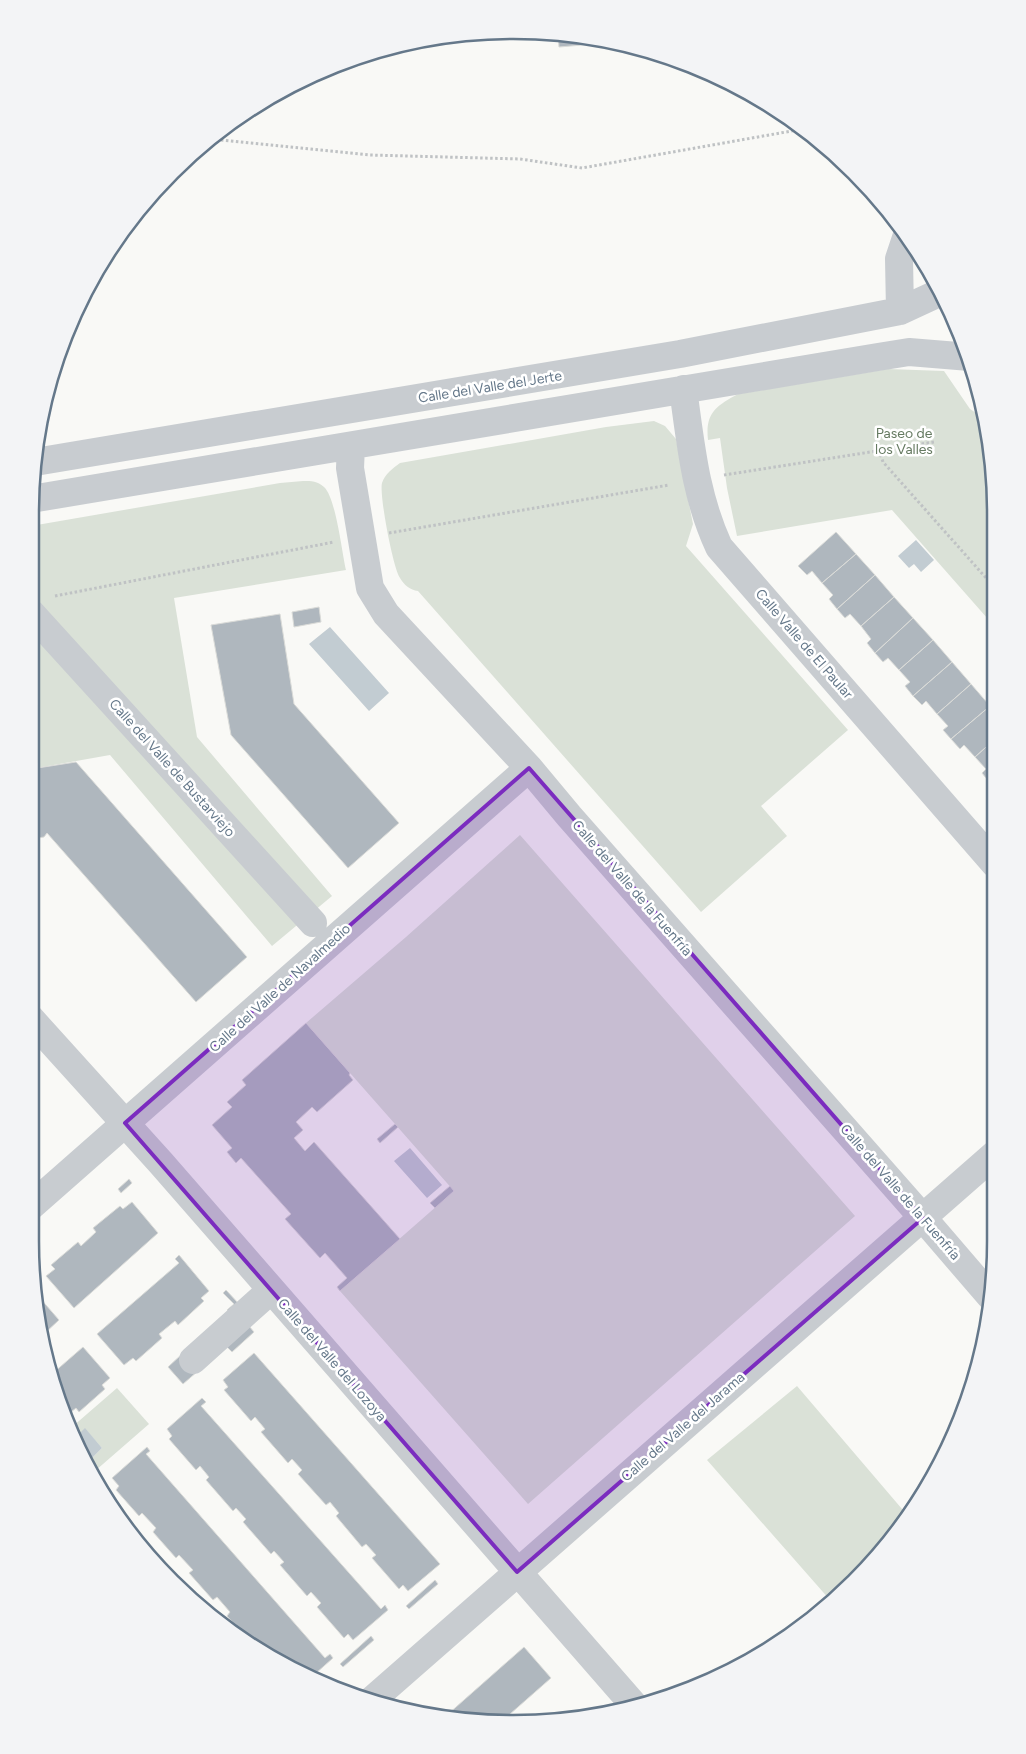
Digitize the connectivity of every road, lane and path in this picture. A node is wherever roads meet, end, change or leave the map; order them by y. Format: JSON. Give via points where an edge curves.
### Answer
{"nodes":[{"id":1,"x":793,"y":131,"type":"edge"},
{"id":2,"x":220,"y":140,"type":"edge"},
{"id":3,"x":904,"y":245,"type":"edge"},
{"id":4,"x":934,"y":295,"type":"edge"},
{"id":5,"x":900,"y":311,"type":"junction"},
{"id":6,"x":960,"y":356,"type":"edge"},
{"id":7,"x":683,"y":389,"type":"junction"},
{"id":8,"x":934,"y":442,"type":"dead end"},
{"id":9,"x":351,"y":446,"type":"junction"},
{"id":10,"x":879,"y":450,"type":"junction"},
{"id":11,"x":42,"y":461,"type":"edge"},
{"id":12,"x":696,"y":480,"type":"junction"},
{"id":13,"x":39,"y":498,"type":"edge"},
{"id":14,"x":361,"y":538,"type":"junction"},
{"id":15,"x":987,"y":579,"type":"edge"},
{"id":16,"x":39,"y":607,"type":"edge"},
{"id":17,"x":39,"y":622,"type":"edge"},
{"id":18,"x":529,"y":768,"type":"junction"},
{"id":19,"x":987,"y":855,"type":"edge"},
{"id":20,"x":313,"y":923,"type":"dead end"},
{"id":21,"x":39,"y":1028,"type":"edge"},
{"id":22,"x":125,"y":1123,"type":"junction"},
{"id":23,"x":987,"y":1161,"type":"edge"},
{"id":24,"x":39,"y":1199,"type":"edge"},
{"id":25,"x":923,"y":1218,"type":"junction"},
{"id":26,"x":984,"y":1289,"type":"edge"},
{"id":27,"x":271,"y":1290,"type":"junction"},
{"id":28,"x":193,"y":1360,"type":"dead end"},
{"id":29,"x":517,"y":1572,"type":"junction"},
{"id":30,"x":378,"y":1695,"type":"edge"},
{"id":31,"x":630,"y":1700,"type":"edge"}],
"edges":[{"from":1,"to":2,"type":"path","via":[[582,168],[520,159],[370,155]]},
{"from":3,"to":5,"type":"street","via":[[899,259]]},
{"from":4,"to":5,"type":"street","name":"Calle del Valle del Jerte"},
{"from":5,"to":11,"type":"street","name":"Calle del Valle del Jerte","via":[[641,361]]},
{"from":6,"to":7,"type":"street","via":[[909,352]]},
{"from":7,"to":9,"type":"street"},
{"from":7,"to":12,"type":"street","name":"Calle Valle de El Paular"},
{"from":8,"to":10,"type":"path"},
{"from":9,"to":13,"type":"street"},
{"from":9,"to":14,"type":"street","name":"Calle del Valle de la Fuenfría","via":[[350,468]]},
{"from":10,"to":12,"type":"path"},
{"from":10,"to":15,"type":"path","via":[[882,462]]},
{"from":12,"to":14,"type":"path"},
{"from":12,"to":19,"type":"street","name":"Calle Valle de El Paular","via":[[719,547]]},
{"from":14,"to":16,"type":"path","via":[[57,594]]},
{"from":14,"to":18,"type":"street","name":"Calle del Valle de la Fuenfría","via":[[370,588],[386,614]]},
{"from":17,"to":20,"type":"street","name":"Calle del Valle de Bustarviejo"},
{"from":18,"to":22,"type":"street","name":"Calle del Valle de Navalmedio"},
{"from":18,"to":25,"type":"street","name":"Calle del Valle de la Fuenfría"},
{"from":21,"to":22,"type":"street","name":"Calle del Valle del Lozoya"},
{"from":22,"to":24,"type":"street","name":"Calle del Valle de Navalmedio"},
{"from":22,"to":27,"type":"street","name":"Calle del Valle del Lozoya"},
{"from":23,"to":25,"type":"street","name":"Calle del Valle del Jarama"},
{"from":25,"to":26,"type":"street","name":"Calle del Valle de la Fuenfría"},
{"from":25,"to":29,"type":"street","name":"Calle del Valle del Jarama"},
{"from":27,"to":28,"type":"street"},
{"from":27,"to":29,"type":"street","name":"Calle del Valle del Lozoya"},
{"from":29,"to":30,"type":"street","name":"Calle del Valle del Jarama"},
{"from":29,"to":31,"type":"street","name":"Calle del Valle del Lozoya"}]}
